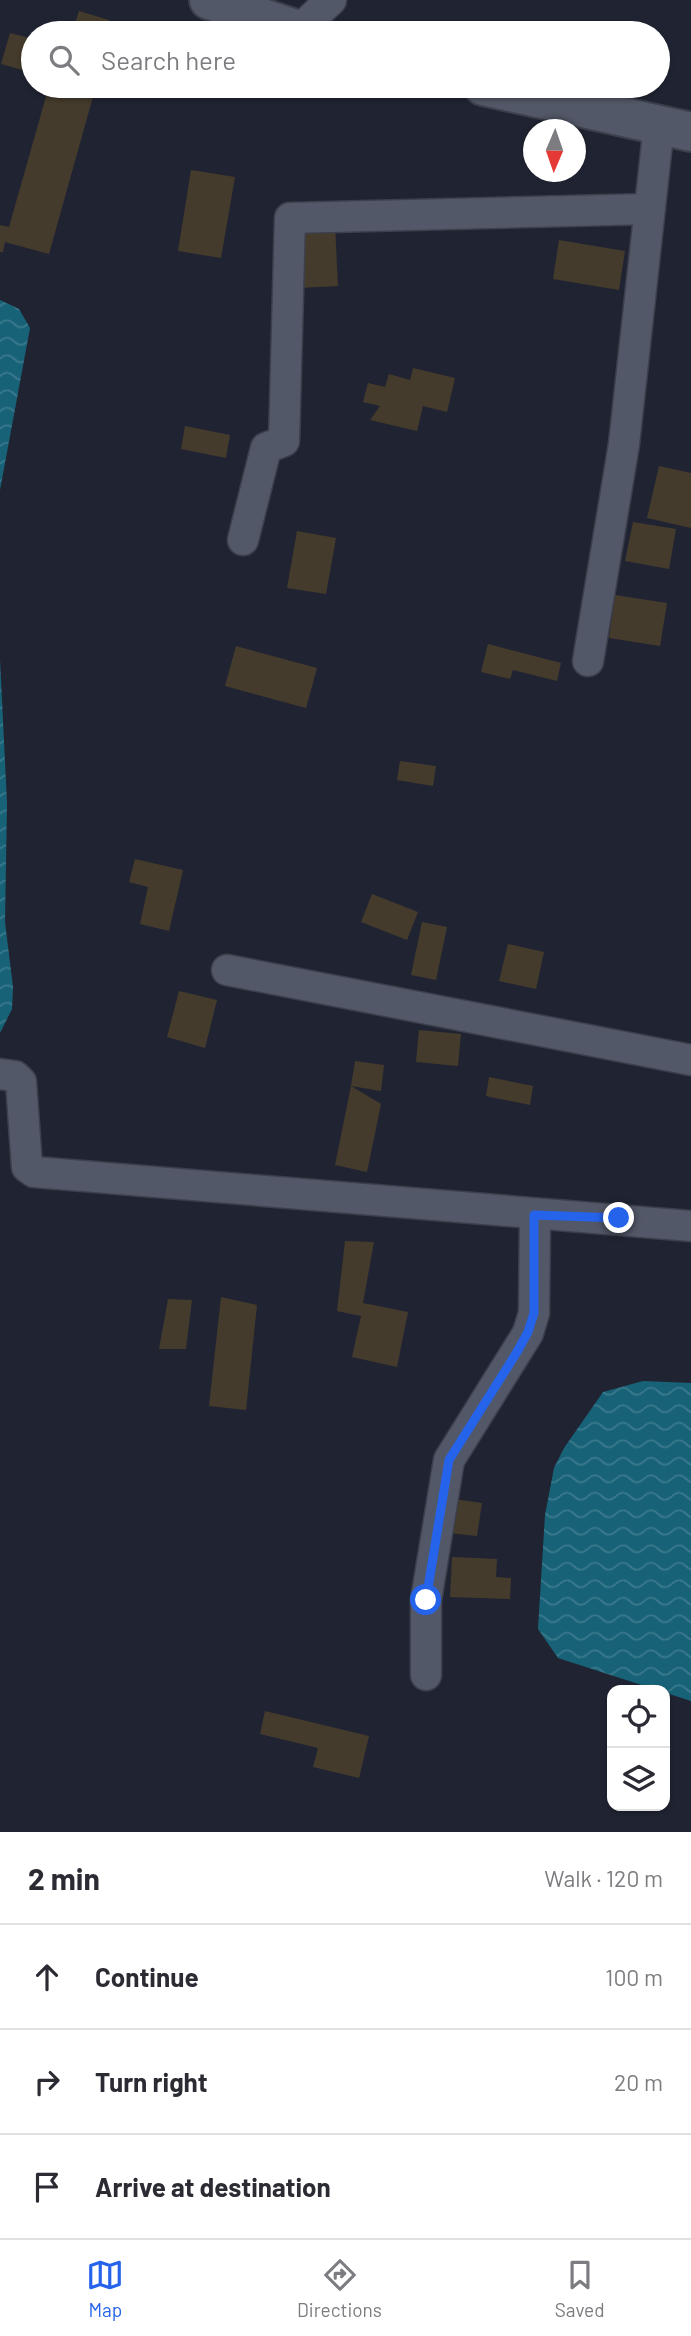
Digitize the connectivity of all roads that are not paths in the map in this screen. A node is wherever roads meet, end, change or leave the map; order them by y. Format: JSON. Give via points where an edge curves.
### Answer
{"nodes":[{"id":1,"x":209,"y":0,"type":"edge"},
{"id":2,"x":331,"y":0,"type":"edge"},
{"id":3,"x":271,"y":21,"type":"edge"},
{"id":4,"x":313,"y":21,"type":"edge"},
{"id":5,"x":537,"y":98,"type":"edge"},
{"id":6,"x":675,"y":129,"type":"edge"},
{"id":7,"x":650,"y":209,"type":"junction"},
{"id":8,"x":243,"y":540,"type":"dead end"},
{"id":9,"x":588,"y":661,"type":"dead end"},
{"id":10,"x":227,"y":970,"type":"dead end"},
{"id":11,"x":691,"y":1060,"type":"edge"},
{"id":12,"x":0,"y":1073,"type":"edge"},
{"id":13,"x":534,"y":1215,"type":"junction"},
{"id":14,"x":691,"y":1226,"type":"edge"},
{"id":15,"x":426,"y":1675,"type":"dead end"}],
"edges":[{"from":1,"to":3,"type":"street"},
{"from":2,"to":4,"type":"street"},
{"from":5,"to":6,"type":"street"},
{"from":6,"to":7,"type":"street"},
{"from":7,"to":8,"type":"street","via":[[290,218],[284,441],[266,448]]},
{"from":7,"to":9,"type":"street","via":[[624,444]]},
{"from":10,"to":11,"type":"street"},
{"from":12,"to":13,"type":"street","via":[[21,1082],[27,1167],[34,1171]]},
{"from":13,"to":14,"type":"street"},
{"from":13,"to":15,"type":"street","via":[[534,1313],[528,1332],[449,1460],[426,1600]]}]}
